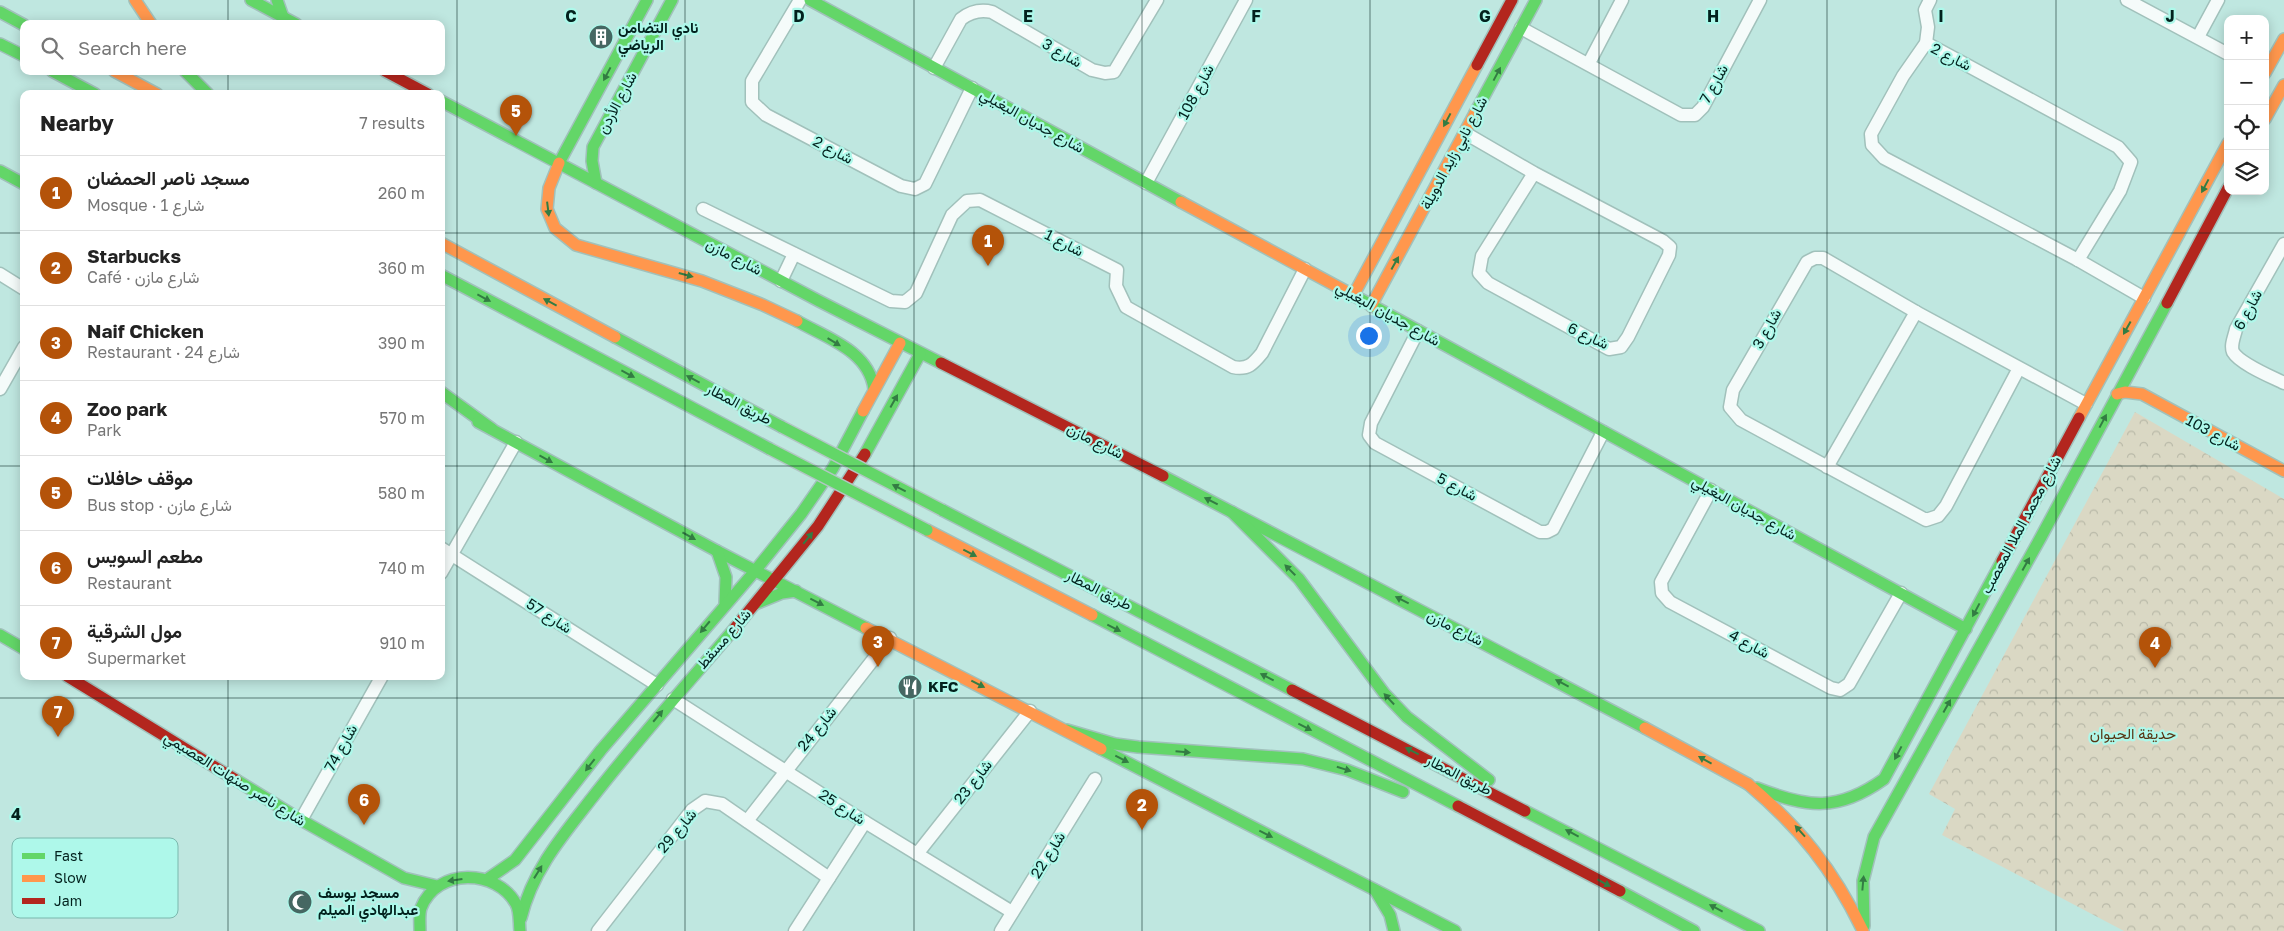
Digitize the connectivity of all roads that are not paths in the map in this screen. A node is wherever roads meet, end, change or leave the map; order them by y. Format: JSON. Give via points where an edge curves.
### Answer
{"nodes":[{"id":1,"x":135,"y":0,"type":"edge"},
{"id":2,"x":251,"y":0,"type":"edge"},
{"id":3,"x":277,"y":0,"type":"edge"},
{"id":4,"x":647,"y":0,"type":"edge"},
{"id":5,"x":672,"y":0,"type":"edge"},
{"id":6,"x":800,"y":0,"type":"edge"},
{"id":7,"x":810,"y":0,"type":"edge"},
{"id":8,"x":1157,"y":0,"type":"edge"},
{"id":9,"x":1246,"y":0,"type":"edge"},
{"id":10,"x":1512,"y":0,"type":"edge"},
{"id":11,"x":1536,"y":0,"type":"edge"},
{"id":12,"x":1622,"y":0,"type":"edge"},
{"id":13,"x":1760,"y":0,"type":"edge"},
{"id":14,"x":1930,"y":0,"type":"edge"},
{"id":15,"x":2127,"y":0,"type":"edge"},
{"id":16,"x":2218,"y":0,"type":"edge"},
{"id":17,"x":0,"y":12,"type":"edge"},
{"id":18,"x":283,"y":17,"type":"junction"},
{"id":19,"x":637,"y":18,"type":"junction"},
{"id":20,"x":148,"y":20,"type":"edge"},
{"id":21,"x":289,"y":20,"type":"edge"},
{"id":22,"x":20,"y":23,"type":"edge"},
{"id":23,"x":658,"y":27,"type":"junction"},
{"id":24,"x":1521,"y":28,"type":"junction"},
{"id":25,"x":2198,"y":37,"type":"junction"},
{"id":26,"x":2284,"y":38,"type":"edge"},
{"id":27,"x":1926,"y":43,"type":"junction"},
{"id":28,"x":0,"y":44,"type":"edge"},
{"id":29,"x":2224,"y":52,"type":"edge"},
{"id":30,"x":20,"y":54,"type":"edge"},
{"id":31,"x":1589,"y":63,"type":"junction"},
{"id":32,"x":2269,"y":66,"type":"edge"},
{"id":33,"x":934,"y":68,"type":"junction"},
{"id":34,"x":59,"y":75,"type":"edge"},
{"id":35,"x":121,"y":75,"type":"edge"},
{"id":36,"x":189,"y":75,"type":"edge"},
{"id":37,"x":392,"y":75,"type":"edge"},
{"id":38,"x":2284,"y":85,"type":"edge"},
{"id":39,"x":972,"y":88,"type":"junction"},
{"id":40,"x":88,"y":90,"type":"edge"},
{"id":41,"x":150,"y":90,"type":"edge"},
{"id":42,"x":204,"y":90,"type":"edge"},
{"id":43,"x":421,"y":90,"type":"edge"},
{"id":44,"x":445,"y":103,"type":"edge"},
{"id":45,"x":2269,"y":112,"type":"edge"},
{"id":46,"x":1465,"y":133,"type":"junction"},
{"id":47,"x":2224,"y":150,"type":"edge"},
{"id":48,"x":559,"y":163,"type":"junction"},
{"id":49,"x":0,"y":171,"type":"edge"},
{"id":50,"x":1534,"y":173,"type":"junction"},
{"id":51,"x":20,"y":182,"type":"edge"},
{"id":52,"x":596,"y":183,"type":"junction"},
{"id":53,"x":1146,"y":183,"type":"junction"},
{"id":54,"x":1412,"y":186,"type":"junction"},
{"id":55,"x":2224,"y":195,"type":"edge"},
{"id":56,"x":1430,"y":198,"type":"junction"},
{"id":57,"x":702,"y":209,"type":"dead end"},
{"id":58,"x":1398,"y":212,"type":"junction"},
{"id":59,"x":1417,"y":222,"type":"junction"},
{"id":60,"x":2284,"y":244,"type":"edge"},
{"id":61,"x":445,"y":245,"type":"edge"},
{"id":62,"x":790,"y":252,"type":"junction"},
{"id":63,"x":2078,"y":260,"type":"junction"},
{"id":64,"x":1305,"y":269,"type":"junction"},
{"id":65,"x":0,"y":274,"type":"edge"},
{"id":66,"x":445,"y":277,"type":"edge"},
{"id":67,"x":777,"y":279,"type":"junction"},
{"id":68,"x":20,"y":286,"type":"edge"},
{"id":69,"x":1353,"y":296,"type":"junction"},
{"id":70,"x":2144,"y":298,"type":"junction"},
{"id":71,"x":1371,"y":306,"type":"junction"},
{"id":72,"x":1916,"y":312,"type":"junction"},
{"id":73,"x":1418,"y":331,"type":"junction"},
{"id":74,"x":900,"y":343,"type":"junction"},
{"id":75,"x":20,"y":354,"type":"edge"},
{"id":76,"x":920,"y":354,"type":"junction"},
{"id":77,"x":2019,"y":368,"type":"junction"},
{"id":78,"x":2129,"y":372,"type":"junction"},
{"id":79,"x":2284,"y":383,"type":"edge"},
{"id":80,"x":0,"y":389,"type":"edge"},
{"id":81,"x":874,"y":389,"type":"junction"},
{"id":82,"x":2117,"y":394,"type":"junction"},
{"id":83,"x":2142,"y":394,"type":"junction"},
{"id":84,"x":445,"y":395,"type":"edge"},
{"id":85,"x":2086,"y":404,"type":"junction"},
{"id":86,"x":445,"y":406,"type":"edge"},
{"id":87,"x":492,"y":429,"type":"junction"},
{"id":88,"x":1603,"y":432,"type":"junction"},
{"id":89,"x":516,"y":442,"type":"junction"},
{"id":90,"x":1827,"y":467,"type":"junction"},
{"id":91,"x":2284,"y":471,"type":"edge"},
{"id":92,"x":1711,"y":490,"type":"junction"},
{"id":93,"x":2037,"y":495,"type":"junction"},
{"id":94,"x":2056,"y":509,"type":"junction"},
{"id":95,"x":1232,"y":512,"type":"junction"},
{"id":96,"x":2023,"y":521,"type":"junction"},
{"id":97,"x":2041,"y":537,"type":"junction"},
{"id":98,"x":446,"y":551,"type":"edge"},
{"id":99,"x":717,"y":552,"type":"junction"},
{"id":100,"x":755,"y":571,"type":"junction"},
{"id":101,"x":774,"y":581,"type":"junction"},
{"id":102,"x":796,"y":592,"type":"junction"},
{"id":103,"x":1901,"y":593,"type":"junction"},
{"id":104,"x":725,"y":603,"type":"junction"},
{"id":105,"x":755,"y":604,"type":"junction"},
{"id":106,"x":1966,"y":629,"type":"junction"},
{"id":107,"x":0,"y":635,"type":"edge"},
{"id":108,"x":890,"y":638,"type":"junction"},
{"id":109,"x":20,"y":647,"type":"edge"},
{"id":110,"x":74,"y":680,"type":"edge"},
{"id":111,"x":380,"y":680,"type":"edge"},
{"id":112,"x":657,"y":686,"type":"junction"},
{"id":113,"x":673,"y":699,"type":"junction"},
{"id":114,"x":1030,"y":711,"type":"junction"},
{"id":115,"x":621,"y":728,"type":"junction"},
{"id":116,"x":1067,"y":730,"type":"junction"},
{"id":117,"x":636,"y":743,"type":"junction"},
{"id":118,"x":601,"y":750,"type":"junction"},
{"id":119,"x":614,"y":769,"type":"junction"},
{"id":120,"x":785,"y":770,"type":"junction"},
{"id":121,"x":1095,"y":779,"type":"dead end"},
{"id":122,"x":1884,"y":779,"type":"junction"},
{"id":123,"x":1748,"y":784,"type":"junction"},
{"id":124,"x":1896,"y":796,"type":"junction"},
{"id":125,"x":1522,"y":807,"type":"junction"},
{"id":126,"x":301,"y":820,"type":"junction"},
{"id":127,"x":747,"y":821,"type":"junction"},
{"id":128,"x":865,"y":822,"type":"junction"},
{"id":129,"x":1542,"y":849,"type":"junction"},
{"id":130,"x":917,"y":854,"type":"junction"},
{"id":131,"x":404,"y":878,"type":"junction"},
{"id":132,"x":488,"y":878,"type":"junction"},
{"id":133,"x":829,"y":878,"type":"junction"},
{"id":134,"x":437,"y":886,"type":"junction"},
{"id":135,"x":1375,"y":890,"type":"junction"},
{"id":136,"x":421,"y":909,"type":"junction"},
{"id":137,"x":1012,"y":912,"type":"junction"},
{"id":138,"x":522,"y":926,"type":"edge"},
{"id":139,"x":420,"y":931,"type":"edge"},
{"id":140,"x":598,"y":931,"type":"edge"},
{"id":141,"x":795,"y":931,"type":"edge"},
{"id":142,"x":1001,"y":931,"type":"edge"},
{"id":143,"x":1394,"y":931,"type":"edge"},
{"id":144,"x":1456,"y":931,"type":"edge"},
{"id":145,"x":1694,"y":931,"type":"edge"},
{"id":146,"x":1759,"y":931,"type":"edge"},
{"id":147,"x":1864,"y":931,"type":"edge"}],
"edges":[{"from":1,"to":20,"type":"main road"},
{"from":2,"to":18,"type":"main road"},
{"from":3,"to":18,"type":"main road"},
{"from":4,"to":19,"type":"main road","name":"شارع الأردن"},
{"from":5,"to":23,"type":"main road","name":"شارع الأردن"},
{"from":6,"to":39,"type":"street","name":"شارع 2","via":[[752,82],[752,102],[766,114],[901,186],[915,189],[925,184]]},
{"from":7,"to":33,"type":"main road","name":"شارع جديان البغيلي"},
{"from":8,"to":33,"type":"street","name":"شارع 3","via":[[1114,72],[1092,70],[984,10],[961,19]]},
{"from":9,"to":53,"type":"street","name":"شارع 108"},
{"from":10,"to":54,"type":"main road","name":"شارع نابي زايد الدويلة","one_way":true},
{"from":11,"to":24,"type":"main road","name":"شارع نابي زايد الدويلة"},
{"from":12,"to":31,"type":"street"},
{"from":13,"to":31,"type":"street","name":"شارع 7","via":[[1703,108],[1695,115],[1681,115]]},
{"from":14,"to":27,"type":"street","via":[[1924,10],[1928,27]]},
{"from":15,"to":25,"type":"street"},
{"from":16,"to":25,"type":"street"},
{"from":17,"to":22,"type":"main road"},
{"from":18,"to":21,"type":"main road"},
{"from":19,"to":23,"type":"main road","via":[[643,26]]},
{"from":19,"to":48,"type":"main road","name":"شارع الأردن","one_way":true},
{"from":23,"to":52,"type":"main road","name":"شارع الأردن","via":[[593,147]]},
{"from":24,"to":31,"type":"street","name":"شارع 7"},
{"from":46,"to":24,"type":"main road","name":"شارع نابي زايد الدويلة","one_way":true},
{"from":25,"to":29,"type":"street"},
{"from":26,"to":32,"type":"main road"},
{"from":27,"to":63,"type":"street","name":"شارع 2","via":[[2118,147],[2131,162],[2120,191]]},
{"from":27,"to":63,"type":"street","name":"شارع 2","via":[[1903,76],[1871,134],[1872,145],[1884,158]]},
{"from":28,"to":30,"type":"main road"},
{"from":33,"to":39,"type":"main road","name":"شارع جديان البغيلي"},
{"from":34,"to":40,"type":"main road"},
{"from":35,"to":41,"type":"main road"},
{"from":36,"to":42,"type":"main road"},
{"from":37,"to":43,"type":"main road"},
{"from":38,"to":45,"type":"main road"},
{"from":39,"to":53,"type":"main road","name":"شارع جديان البغيلي"},
{"from":44,"to":48,"type":"main road","name":"شارع مازن"},
{"from":46,"to":50,"type":"street","name":"شارع 6"},
{"from":46,"to":56,"type":"main road","name":"شارع نابي زايد الدويلة"},
{"from":47,"to":70,"type":"main road","name":"شارع محمد الملا المعصب","one_way":true},
{"from":48,"to":52,"type":"main road","name":"شارع مازن"},
{"from":48,"to":81,"type":"main road","name":"شارع الأردن","one_way":true,"via":[[547,190],[546,211],[561,236],[576,245],[691,276],[782,313],[864,362]]},
{"from":49,"to":51,"type":"main road"},
{"from":50,"to":50,"type":"street","name":"شارع 6","via":[[1670,247],[1665,264],[1621,347],[1609,349],[1488,283],[1480,273],[1482,256]]},
{"from":52,"to":67,"type":"main road","name":"شارع مازن"},
{"from":53,"to":64,"type":"main road","name":"شارع جديان البغيلي"},
{"from":54,"to":56,"type":"main road","via":[[1412,192],[1419,200]]},
{"from":54,"to":58,"type":"main road","name":"شارع نابي زايد الدويلة"},
{"from":55,"to":78,"type":"main road","name":"شارع محمد الملا المعصب"},
{"from":56,"to":59,"type":"main road","name":"شارع نابي زايد الدويلة"},
{"from":57,"to":62,"type":"street","name":"شارع 1"},
{"from":58,"to":59,"type":"main road","via":[[1408,212]]},
{"from":58,"to":69,"type":"main road","name":"شارع نابي زايد الدويلة"},
{"from":71,"to":59,"type":"main road","name":"شارع نابي زايد الدويلة","one_way":true},
{"from":60,"to":79,"type":"street","name":"شارع 6","via":[[2236,329],[2232,343],[2234,352],[2244,362]]},
{"from":125,"to":61,"type":"main road","name":"طريق المطار","one_way":true,"bridge":true,"via":[[782,427]]},
{"from":62,"to":64,"type":"street","name":"شارع 1","via":[[890,301],[905,302],[916,293],[952,215],[966,201],[980,200],[1117,270],[1116,286],[1126,306],[1233,367],[1243,369],[1262,353]]},
{"from":62,"to":67,"type":"street"},
{"from":63,"to":70,"type":"street","name":"شارع 2"},
{"from":64,"to":69,"type":"main road","name":"شارع جديان البغيلي"},
{"from":65,"to":68,"type":"street"},
{"from":66,"to":129,"type":"main road","name":"طريق المطار","one_way":true,"bridge":true},
{"from":67,"to":74,"type":"main road","name":"شارع مازن"},
{"from":69,"to":71,"type":"main road","name":"شارع جديان البغيلي"},
{"from":70,"to":85,"type":"main road","name":"شارع محمد الملا المعصب","one_way":true},
{"from":71,"to":73,"type":"main road","name":"شارع جديان البغيلي"},
{"from":72,"to":77,"type":"street","name":"شارع 3"},
{"from":72,"to":90,"type":"street"},
{"from":72,"to":90,"type":"street","name":"شارع 3","via":[[1823,258],[1806,262],[1787,294],[1734,390],[1730,407],[1741,420]]},
{"from":73,"to":88,"type":"main road","name":"شارع جديان البغيلي"},
{"from":73,"to":88,"type":"street","name":"شارع 5","via":[[1371,423],[1369,436],[1375,443],[1540,532],[1547,532],[1553,529]]},
{"from":74,"to":76,"type":"main road","name":"شارع مازن"},
{"from":74,"to":81,"type":"main road","name":"شارع مسقط"},
{"from":75,"to":80,"type":"street"},
{"from":95,"to":76,"type":"main road","name":"شارع مازن","one_way":true},
{"from":101,"to":76,"type":"main road","name":"شارع مسقط","one_way":true,"via":[[851,479]]},
{"from":77,"to":85,"type":"street","name":"شارع 3"},
{"from":77,"to":90,"type":"street","name":"شارع 3","via":[[1938,516],[1926,520]]},
{"from":78,"to":82,"type":"main road","name":"شارع محمد الملا المعصب"},
{"from":78,"to":83,"type":"main road","via":[[2131,381]]},
{"from":81,"to":100,"type":"main road","name":"شارع مسقط","via":[[833,468]]},
{"from":82,"to":83,"type":"main road","name":"شارع 103"},
{"from":94,"to":82,"type":"main road","name":"شارع محمد الملا المعصب","one_way":true},
{"from":83,"to":91,"type":"main road","name":"شارع 103"},
{"from":84,"to":87,"type":"main road"},
{"from":85,"to":93,"type":"main road","name":"شارع محمد الملا المعصب"},
{"from":86,"to":87,"type":"main road"},
{"from":87,"to":89,"type":"main road"},
{"from":88,"to":92,"type":"main road","name":"شارع جديان البغيلي"},
{"from":89,"to":98,"type":"street"},
{"from":89,"to":99,"type":"main road","one_way":true},
{"from":92,"to":103,"type":"main road","name":"شارع جديان البغيلي"},
{"from":92,"to":103,"type":"street","name":"شارع 4","via":[[1661,582],[1662,593],[1678,607],[1840,690],[1849,684]]},
{"from":93,"to":94,"type":"main road","via":[[2037,502],[2042,508]]},
{"from":93,"to":96,"type":"main road","name":"شارع محمد الملا المعصب"},
{"from":94,"to":97,"type":"main road","name":"شارع محمد الملا المعصب"},
{"from":123,"to":95,"type":"main road","name":"شارع مازن","one_way":true,"via":[[1602,704]]},
{"from":125,"to":95,"type":"main road","one_way":true,"via":[[1407,717],[1384,693],[1299,578]]},
{"from":96,"to":97,"type":"main road","via":[[2036,524]]},
{"from":96,"to":106,"type":"main road","name":"شارع محمد الملا المعصب","one_way":true},
{"from":124,"to":97,"type":"main road","name":"شارع محمد الملا المعصب","one_way":true},
{"from":98,"to":112,"type":"street","name":"شارع 57"},
{"from":99,"to":100,"type":"main road"},
{"from":99,"to":104,"type":"main road","via":[[726,567],[729,585]]},
{"from":100,"to":101,"type":"main road"},
{"from":100,"to":104,"type":"main road","name":"شارع مسقط"},
{"from":101,"to":102,"type":"main road"},
{"from":101,"to":105,"type":"main road","name":"شارع مسقط"},
{"from":102,"to":105,"type":"main road","via":[[782,593]]},
{"from":102,"to":108,"type":"main road","one_way":true},
{"from":103,"to":106,"type":"main road","name":"شارع جديان البغيلي"},
{"from":104,"to":112,"type":"main road","name":"شارع مسقط","one_way":true},
{"from":105,"to":113,"type":"main road","name":"شارع مسقط"},
{"from":106,"to":122,"type":"main road","name":"شارع محمد الملا المعصب","one_way":true},
{"from":107,"to":109,"type":"main road"},
{"from":108,"to":114,"type":"main road","one_way":true},
{"from":108,"to":120,"type":"street","name":"شارع 24"},
{"from":110,"to":126,"type":"main road","name":"شارع ناصر صنهات العصيمي"},
{"from":111,"to":126,"type":"street","name":"شارع 74"},
{"from":112,"to":115,"type":"main road","name":"شارع مسقط"},
{"from":117,"to":113,"type":"main road","name":"شارع مسقط","one_way":true},
{"from":113,"to":120,"type":"street","name":"شارع 25"},
{"from":114,"to":116,"type":"main road"},
{"from":114,"to":130,"type":"street","name":"شارع 23"},
{"from":115,"to":117,"type":"main road","via":[[621,740],[630,745]]},
{"from":115,"to":118,"type":"main road","name":"شارع مسقط"},
{"from":116,"to":129,"type":"main road","one_way":true,"via":[[1115,744],[1203,753],[1284,756],[1322,763],[1371,778]]},
{"from":116,"to":135,"type":"main road","one_way":true},
{"from":117,"to":119,"type":"main road","name":"شارع مسقط"},
{"from":118,"to":119,"type":"main road","via":[[611,757]]},
{"from":118,"to":132,"type":"main road","name":"شارع مسقط","one_way":true,"via":[[515,860]]},
{"from":138,"to":119,"type":"main road","name":"شارع مسقط","one_way":true,"via":[[524,901],[535,877]]},
{"from":120,"to":127,"type":"street","name":"شارع 24"},
{"from":120,"to":128,"type":"street","name":"شارع 25"},
{"from":121,"to":137,"type":"street","name":"شارع 22"},
{"from":122,"to":123,"type":"main road","name":"شارع محمد الملا المعصب","via":[[1862,794],[1834,805],[1790,801]]},
{"from":122,"to":124,"type":"main road","via":[[1884,792]]},
{"from":147,"to":123,"type":"main road","one_way":true,"via":[[1845,892],[1818,851],[1785,815]]},
{"from":147,"to":124,"type":"main road","name":"شارع محمد الملا المعصب","one_way":true,"via":[[1862,878],[1868,854]]},
{"from":146,"to":125,"type":"main road","name":"طريق المطار","one_way":true},
{"from":126,"to":131,"type":"main road","name":"شارع ناصر صنهات العصيمي"},
{"from":127,"to":133,"type":"street","name":"شارع 29"},
{"from":127,"to":140,"type":"street","name":"شارع 29","via":[[722,804],[704,801],[692,810]]},
{"from":128,"to":130,"type":"street","name":"شارع 25"},
{"from":128,"to":133,"type":"street"},
{"from":129,"to":145,"type":"main road","name":"طريق المطار","one_way":true},
{"from":130,"to":137,"type":"street","name":"شارع 25"},
{"from":131,"to":134,"type":"main road","name":"شارع ناصر صنهات العصيمي"},
{"from":131,"to":136,"type":"main road"},
{"from":132,"to":134,"type":"main road","one_way":true,"via":[[448,881]]},
{"from":132,"to":138,"type":"main road","via":[[508,890],[517,903]]},
{"from":133,"to":141,"type":"street"},
{"from":134,"to":136,"type":"main road","via":[[428,893]]},
{"from":135,"to":143,"type":"main road","via":[[1390,915]]},
{"from":135,"to":144,"type":"main road"},
{"from":136,"to":139,"type":"main road"},
{"from":137,"to":142,"type":"street","name":"شارع 22"}]}
